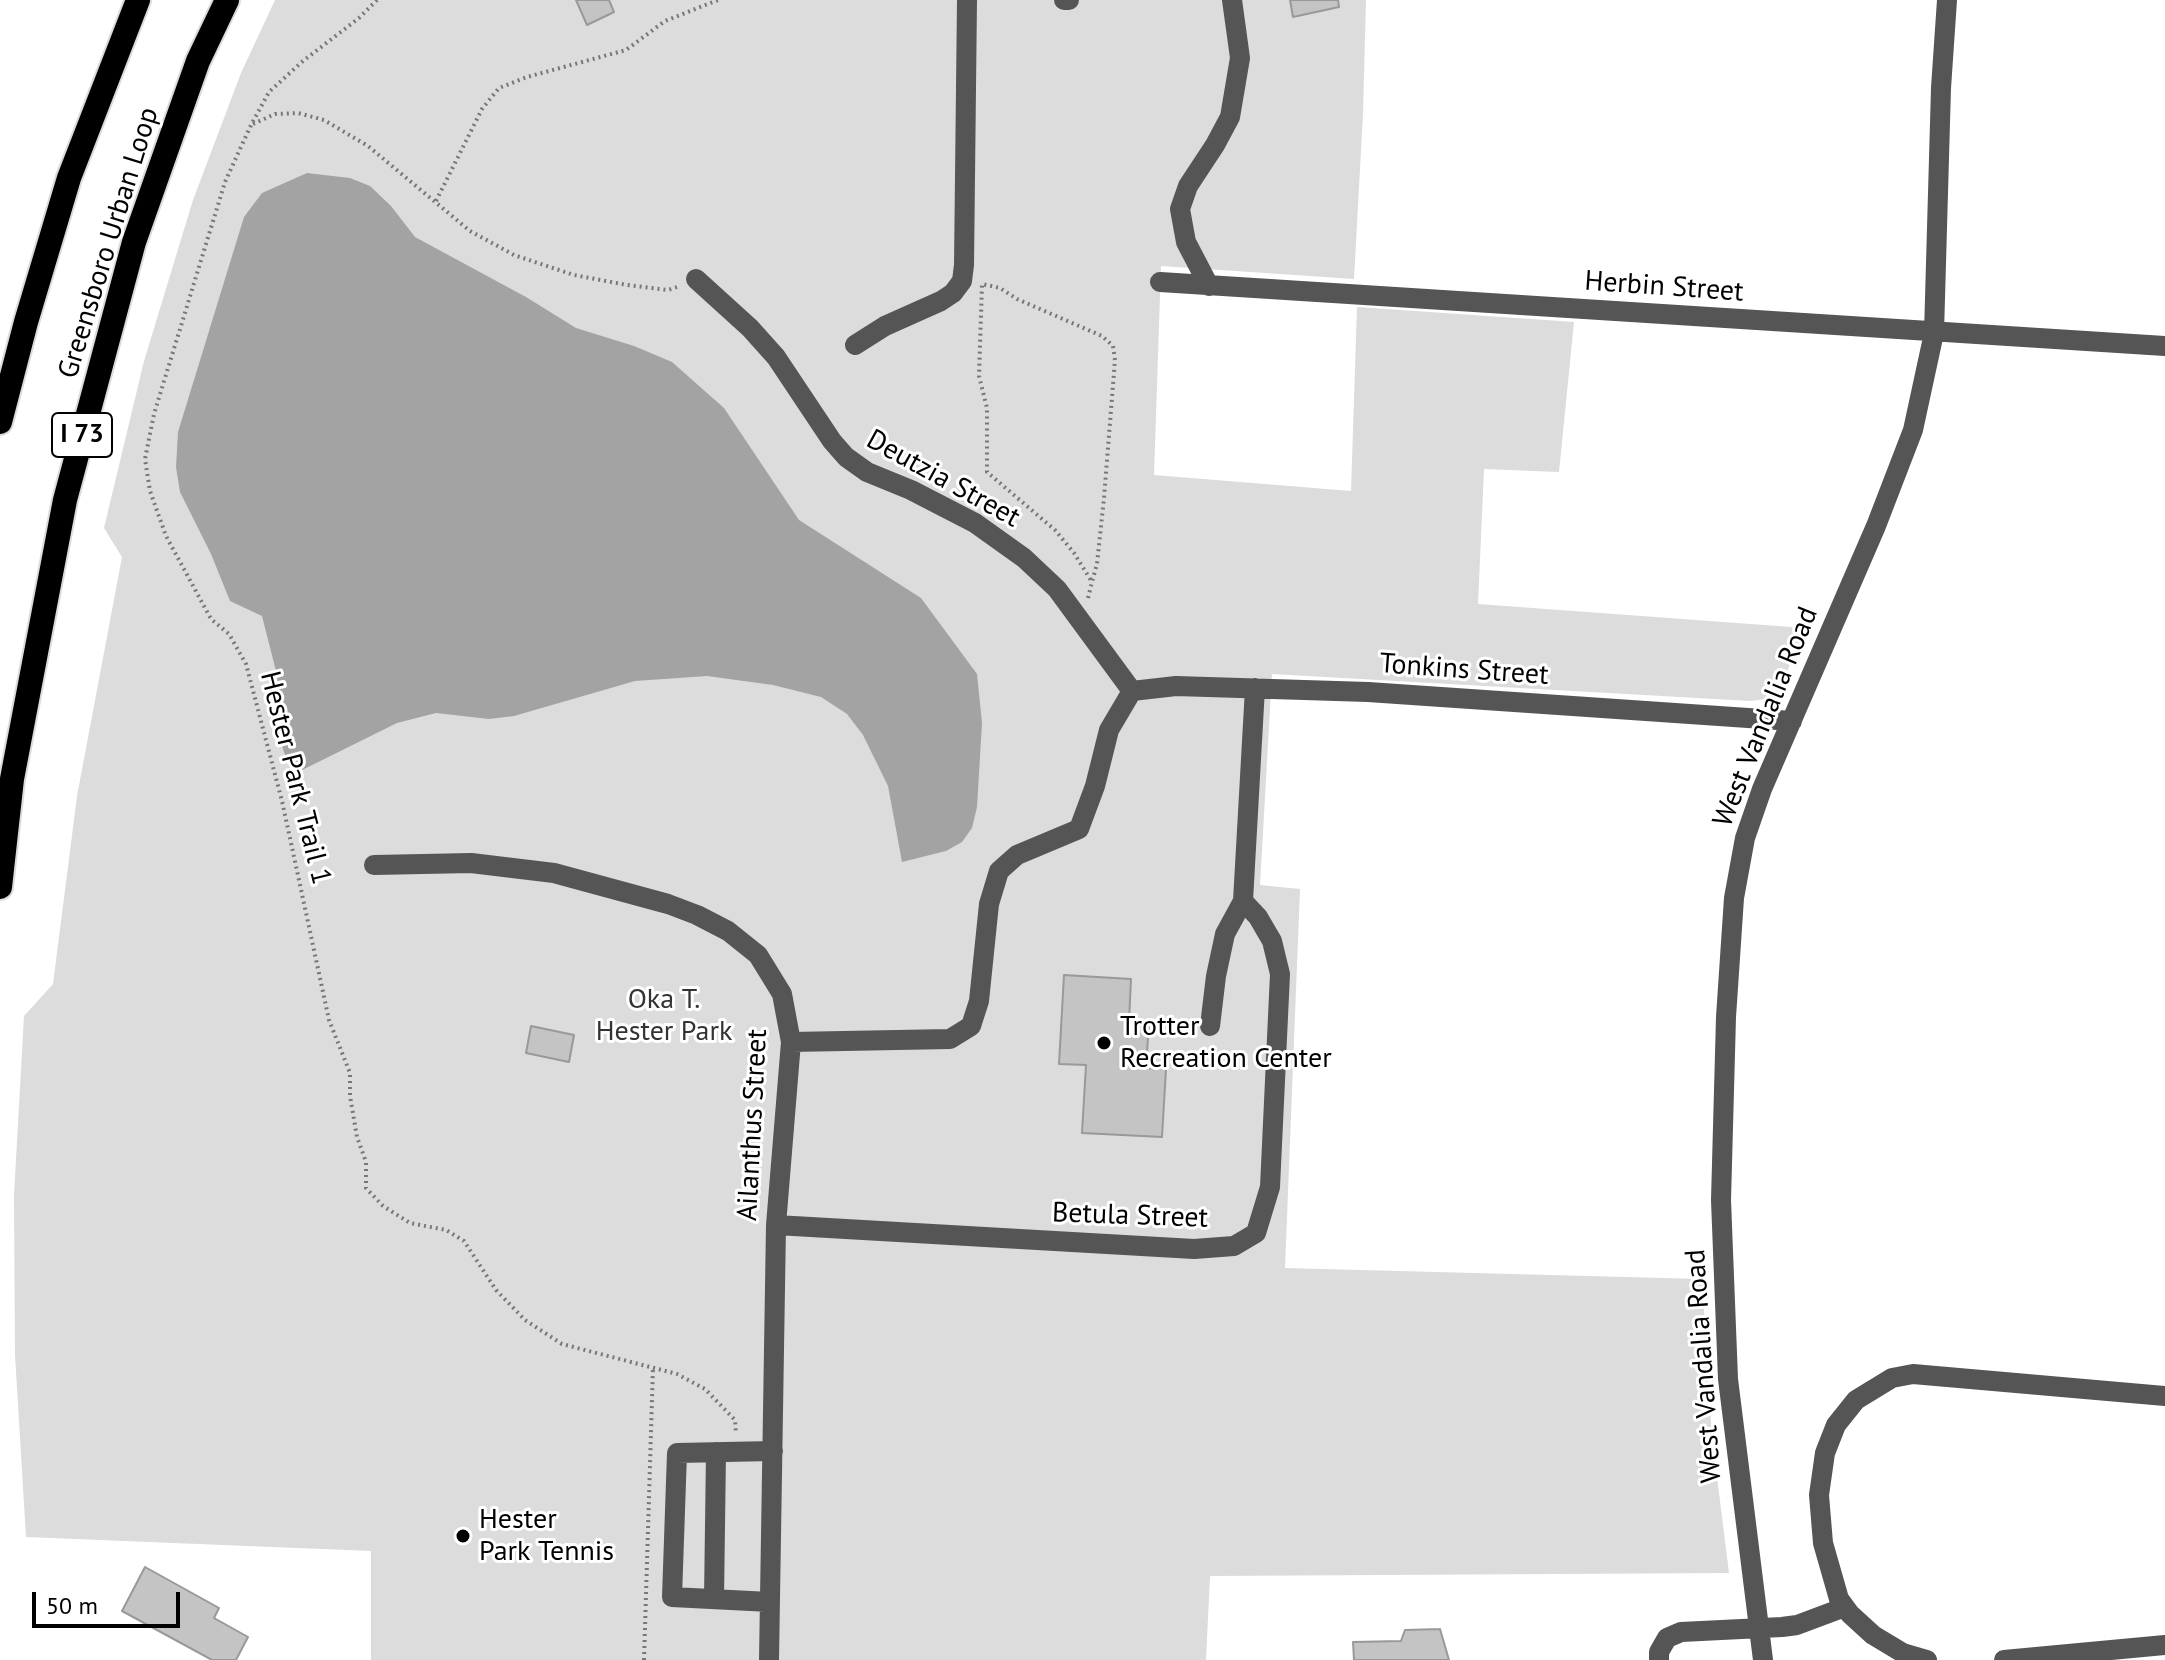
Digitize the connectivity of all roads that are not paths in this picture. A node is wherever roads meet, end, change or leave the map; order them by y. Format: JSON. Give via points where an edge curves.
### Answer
{"nodes":[{"id":1,"x":138,"y":0,"type":"edge"},
{"id":2,"x":227,"y":0,"type":"edge"},
{"id":3,"x":967,"y":0,"type":"edge"},
{"id":4,"x":1232,"y":0,"type":"edge"},
{"id":5,"x":1947,"y":0,"type":"edge"},
{"id":6,"x":696,"y":279,"type":"road end"},
{"id":7,"x":1160,"y":282,"type":"dead end"},
{"id":8,"x":1209,"y":286,"type":"junction"},
{"id":9,"x":1934,"y":333,"type":"junction"},
{"id":10,"x":855,"y":345,"type":"dead end"},
{"id":11,"x":2165,"y":346,"type":"edge"},
{"id":12,"x":0,"y":422,"type":"edge"},
{"id":13,"x":1255,"y":688,"type":"junction"},
{"id":14,"x":1132,"y":691,"type":"junction"},
{"id":15,"x":1792,"y":721,"type":"junction"},
{"id":16,"x":374,"y":865,"type":"dead end"},
{"id":17,"x":0,"y":887,"type":"edge"},
{"id":18,"x":1243,"y":901,"type":"junction"},
{"id":19,"x":1210,"y":1026,"type":"dead end"},
{"id":20,"x":791,"y":1042,"type":"junction"},
{"id":21,"x":776,"y":1225,"type":"junction"},
{"id":22,"x":2165,"y":1396,"type":"edge"},
{"id":23,"x":773,"y":1451,"type":"junction"},
{"id":24,"x":716,"y":1452,"type":"junction"},
{"id":25,"x":714,"y":1599,"type":"junction"},
{"id":26,"x":770,"y":1602,"type":"junction"},
{"id":27,"x":1845,"y":1607,"type":"junction"},
{"id":28,"x":1759,"y":1627,"type":"junction"},
{"id":29,"x":2165,"y":1645,"type":"edge"},
{"id":30,"x":769,"y":1660,"type":"edge"},
{"id":31,"x":1659,"y":1660,"type":"edge"},
{"id":32,"x":1763,"y":1660,"type":"edge"},
{"id":33,"x":1927,"y":1660,"type":"edge"},
{"id":34,"x":2004,"y":1660,"type":"edge"}],
"edges":[{"from":1,"to":12,"type":"highway","name":"Greensboro Urban Loop","via":[[69,178]]},
{"from":2,"to":17,"type":"highway","name":"Greensboro Urban Loop","number":"I 73","via":[[198,61],[134,242],[65,500],[12,779]]},
{"from":3,"to":10,"type":"street","via":[[962,281],[941,301]]},
{"from":4,"to":8,"type":"street","via":[[1240,58],[1230,117],[1180,209],[1186,242]]},
{"from":5,"to":9,"type":"street","name":"West Vandalia Road"},
{"from":6,"to":14,"type":"street","name":"Deutzia Street","via":[[776,357],[846,457],[975,523],[1024,558],[1057,589]]},
{"from":7,"to":8,"type":"street","name":"Herbin Street"},
{"from":8,"to":9,"type":"street","name":"Herbin Street"},
{"from":9,"to":11,"type":"street","name":"Herbin Street"},
{"from":9,"to":15,"type":"street","name":"West Vandalia Road","via":[[1913,430]]},
{"from":13,"to":14,"type":"street","name":"Tonkins Street"},
{"from":13,"to":15,"type":"street","name":"Tonkins Street"},
{"from":13,"to":18,"type":"street"},
{"from":14,"to":20,"type":"street","via":[[1109,730],[1079,829],[1017,855],[999,871],[971,1026],[950,1039]]},
{"from":15,"to":28,"type":"street","name":"West Vandalia Road","via":[[1745,838],[1734,898],[1726,1017],[1721,1200],[1728,1379]]},
{"from":16,"to":20,"type":"street","name":"Ailanthus Street","via":[[471,863],[554,873],[697,915],[758,955],[782,994]]},
{"from":18,"to":19,"type":"street","via":[[1225,934]]},
{"from":18,"to":21,"type":"street","name":"Betula Street","via":[[1272,941],[1280,974],[1270,1187],[1256,1233],[1234,1246],[1194,1249]]},
{"from":20,"to":21,"type":"street","name":"Ailanthus Street"},
{"from":21,"to":23,"type":"street","name":"Ailanthus Street"},
{"from":22,"to":27,"type":"street","via":[[1913,1374],[1875,1387],[1836,1425],[1825,1453],[1819,1495],[1823,1543]]},
{"from":23,"to":24,"type":"street"},
{"from":23,"to":26,"type":"street","name":"Ailanthus Street"},
{"from":24,"to":25,"type":"street"},
{"from":24,"to":25,"type":"street","via":[[677,1453],[672,1597]]},
{"from":25,"to":26,"type":"street"},
{"from":26,"to":30,"type":"street","name":"Ailanthus Street"},
{"from":27,"to":28,"type":"street","via":[[1797,1625]]},
{"from":27,"to":33,"type":"street","via":[[1873,1635]]},
{"from":28,"to":31,"type":"street","via":[[1681,1632],[1667,1638]]},
{"from":28,"to":32,"type":"street","name":"West Vandalia Road"},
{"from":29,"to":34,"type":"street"}]}
